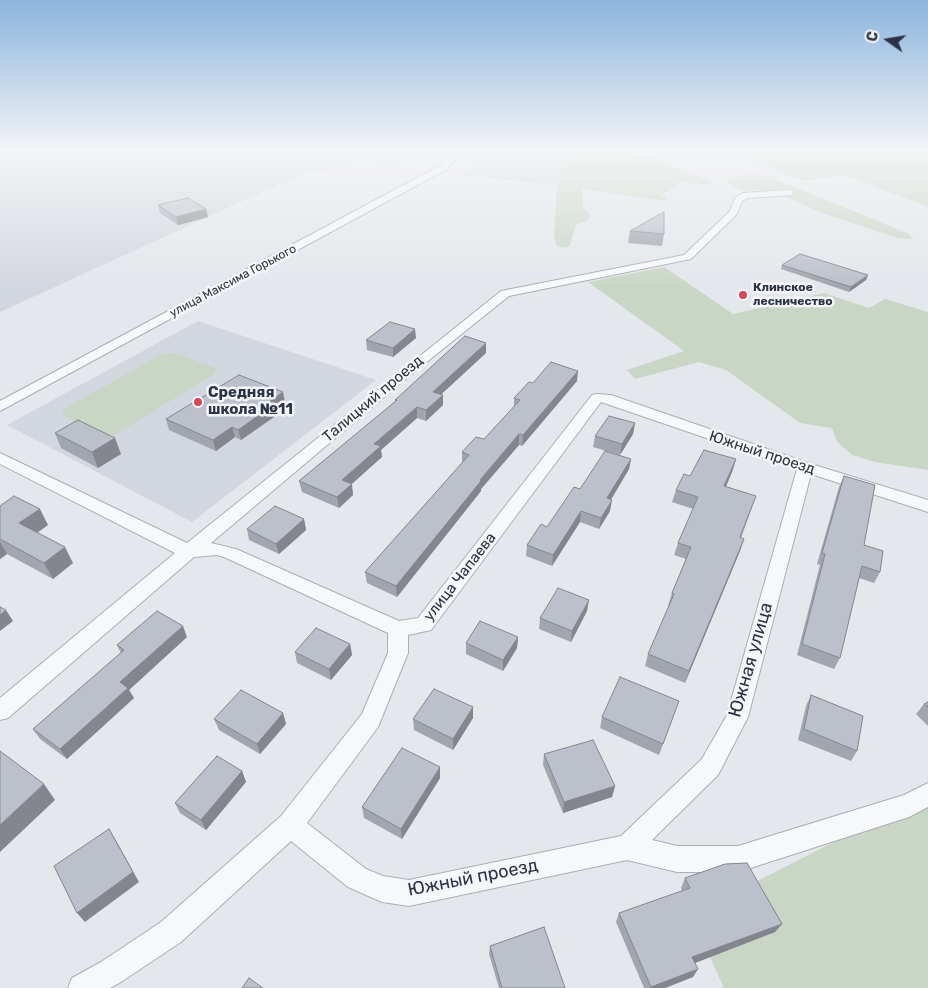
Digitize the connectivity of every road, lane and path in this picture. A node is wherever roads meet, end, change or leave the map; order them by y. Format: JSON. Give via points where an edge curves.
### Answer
{"nodes":[{"id":1,"x":392,"y":195,"type":"edge"},
{"id":2,"x":746,"y":195,"type":"edge"},
{"id":3,"x":597,"y":398,"type":"joint"},
{"id":4,"x":0,"y":407,"type":"edge"},
{"id":5,"x":0,"y":458,"type":"edge"},
{"id":6,"x":805,"y":468,"type":"junction"},
{"id":7,"x":928,"y":506,"type":"edge"},
{"id":8,"x":189,"y":552,"type":"junction"},
{"id":9,"x":398,"y":629,"type":"junction"},
{"id":10,"x":0,"y":711,"type":"edge"},
{"id":11,"x":928,"y":794,"type":"edge"},
{"id":12,"x":290,"y":826,"type":"junction"},
{"id":13,"x":627,"y":847,"type":"junction"},
{"id":14,"x":82,"y":988,"type":"edge"}],
"edges":[{"from":1,"to":4,"type":"street","name":"улица Максима Горького"},
{"from":2,"to":8,"type":"street","name":"Талицкий проезд","via":[[738,200],[734,212],[687,257],[505,293]]},
{"from":3,"to":6,"type":"street","name":"Южный проезд","via":[[606,398]]},
{"from":3,"to":9,"type":"street","name":"улица Чапаева","via":[[424,624]]},
{"from":5,"to":8,"type":"street"},
{"from":6,"to":7,"type":"street","name":"Южный проезд"},
{"from":6,"to":13,"type":"street","name":"Южная улица","via":[[737,717],[710,767]]},
{"from":8,"to":9,"type":"street","via":[[216,549],[230,553]]},
{"from":8,"to":10,"type":"street","name":"Талицкий проезд"},
{"from":9,"to":12,"type":"street","via":[[398,653],[370,720]]},
{"from":11,"to":13,"type":"street","name":"Южный проезд","via":[[909,805],[738,859],[677,859]]},
{"from":12,"to":13,"type":"street","name":"Южный проезд","via":[[356,878],[382,889],[410,893]]},
{"from":12,"to":14,"type":"street","via":[[171,932]]}]}
